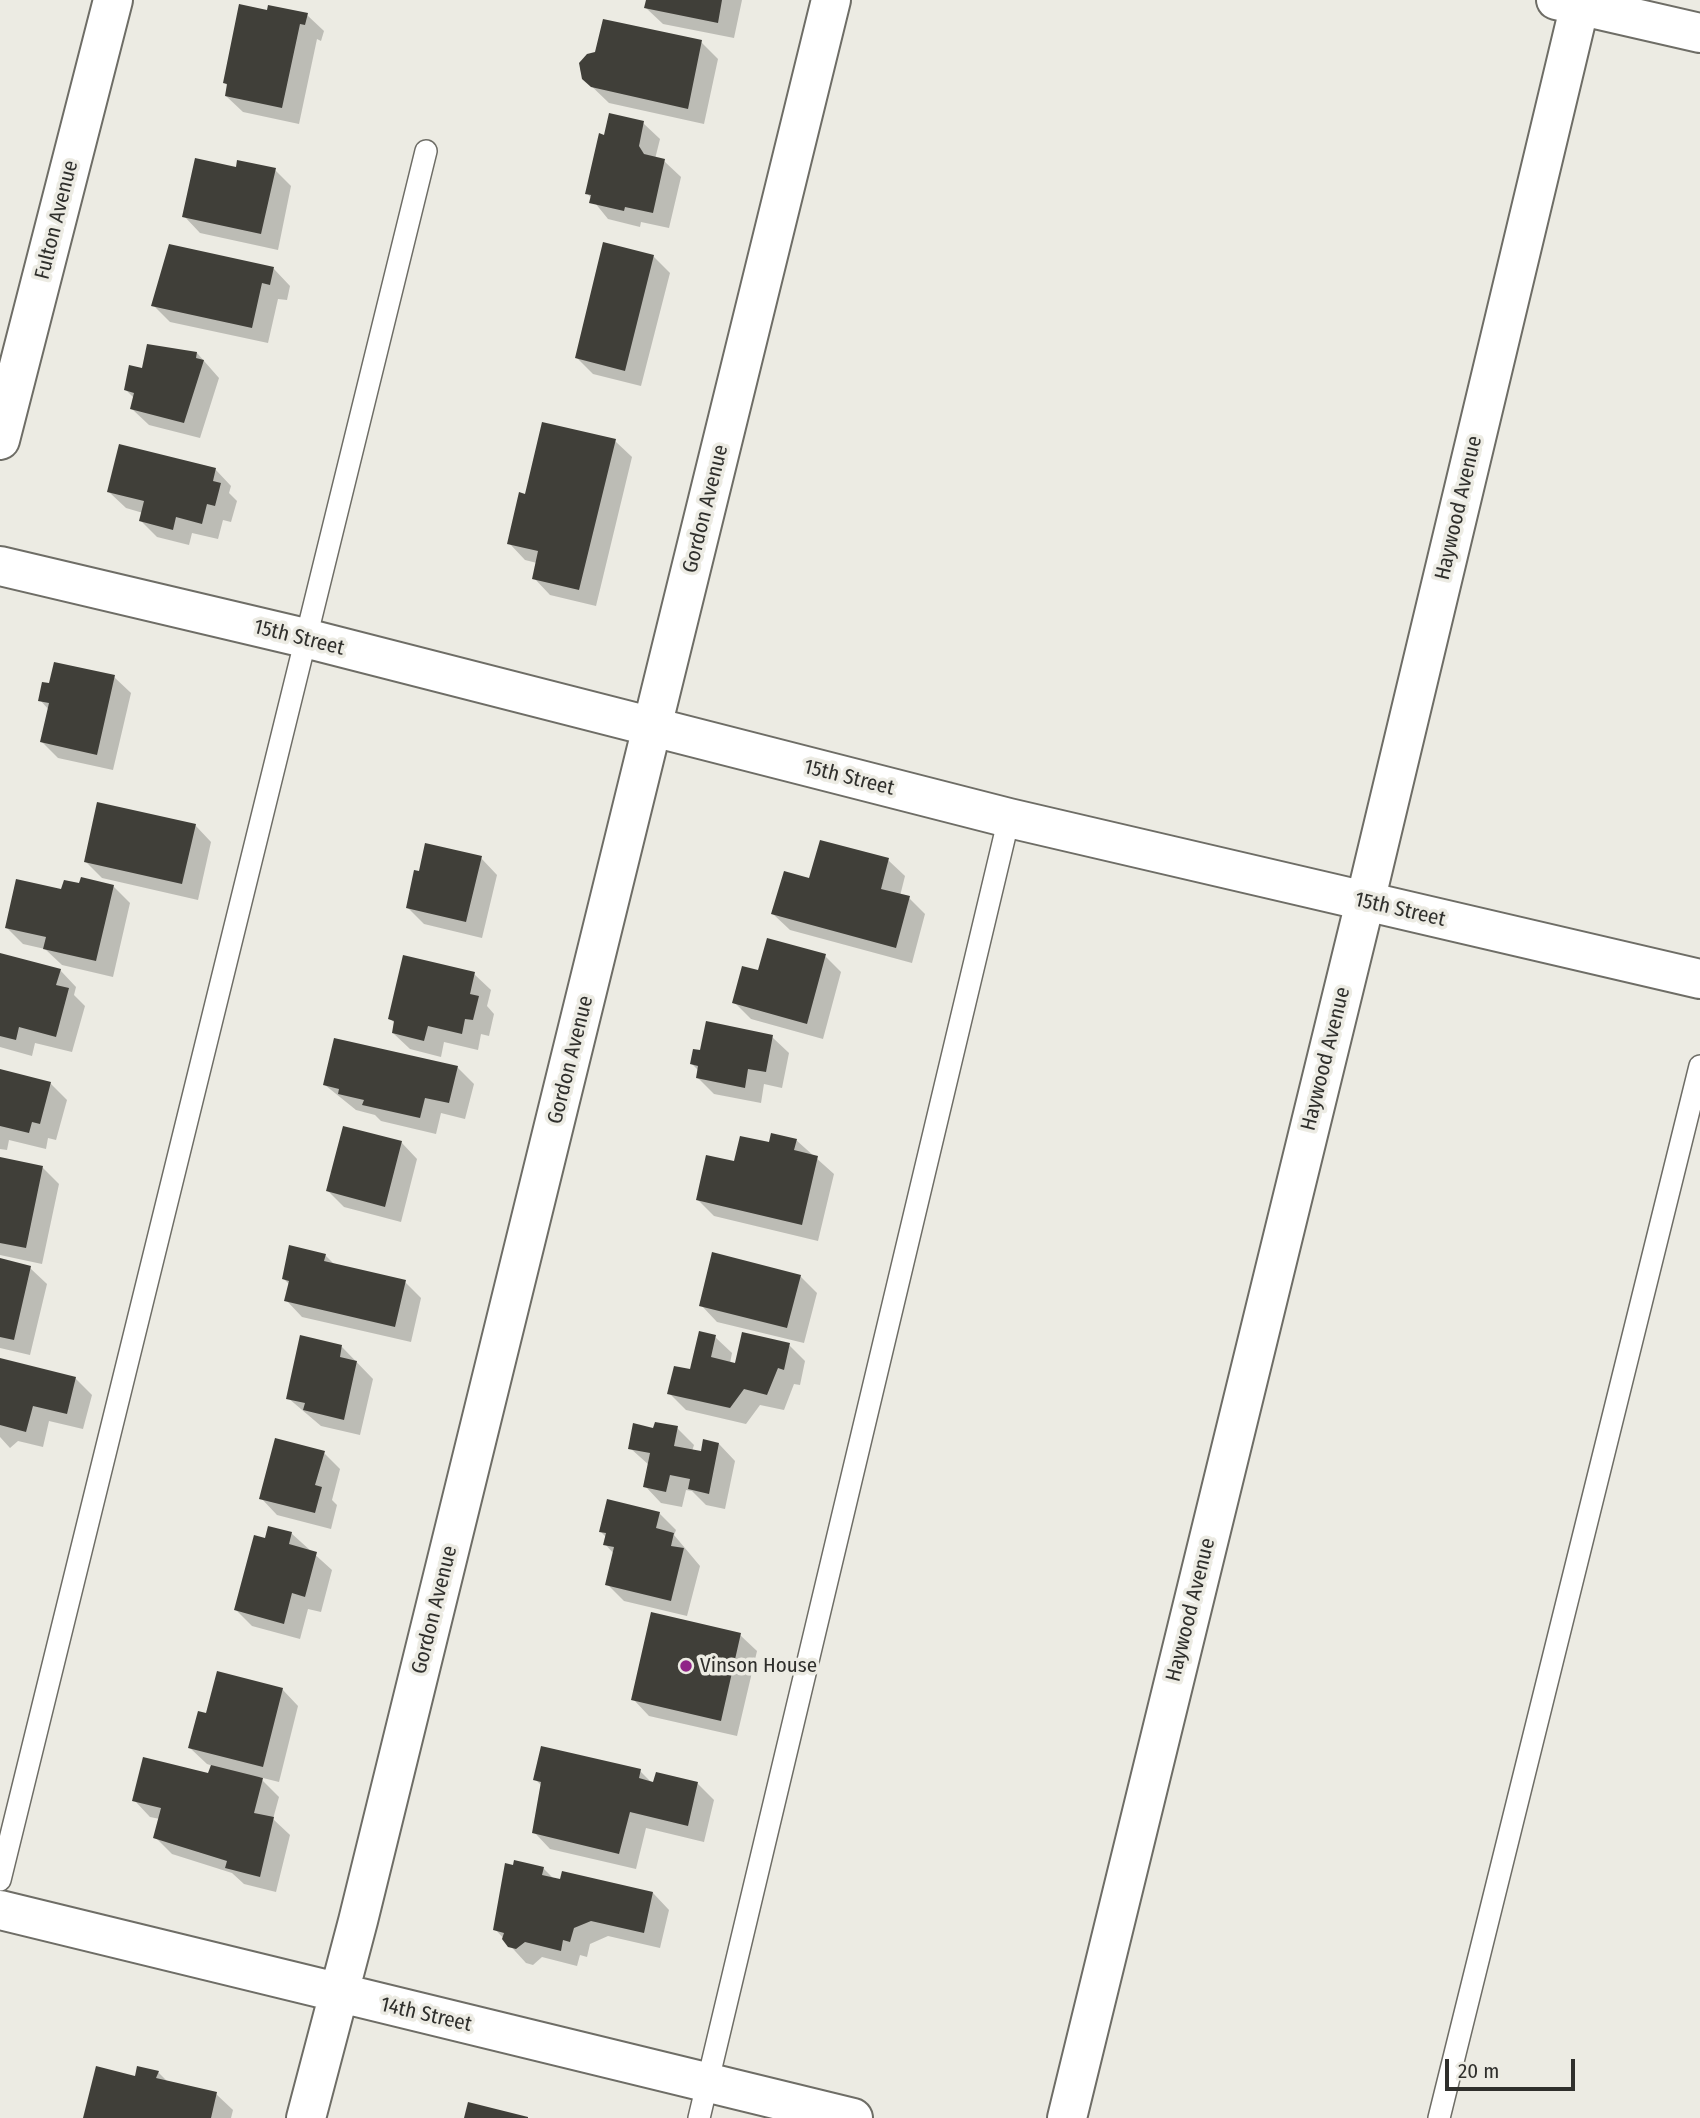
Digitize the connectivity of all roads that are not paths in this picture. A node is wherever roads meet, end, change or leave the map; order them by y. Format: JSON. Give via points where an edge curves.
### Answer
{"nodes":[{"id":1,"x":113,"y":0,"type":"edge"},
{"id":2,"x":831,"y":0,"type":"edge"},
{"id":3,"x":1572,"y":2,"type":"edge"},
{"id":4,"x":1700,"y":33,"type":"edge"},
{"id":5,"x":426,"y":150,"type":"dead end"},
{"id":6,"x":0,"y":440,"type":"edge"},
{"id":7,"x":0,"y":566,"type":"edge"},
{"id":8,"x":305,"y":638,"type":"junction"},
{"id":9,"x":652,"y":729,"type":"junction"},
{"id":10,"x":1009,"y":818,"type":"junction"},
{"id":11,"x":1365,"y":902,"type":"junction"},
{"id":12,"x":1700,"y":979,"type":"edge"},
{"id":13,"x":1700,"y":1066,"type":"edge"},
{"id":14,"x":0,"y":1880,"type":"edge"},
{"id":15,"x":0,"y":1909,"type":"edge"},
{"id":16,"x":338,"y":1995,"type":"junction"},
{"id":17,"x":708,"y":2081,"type":"junction"},
{"id":18,"x":306,"y":2118,"type":"edge"},
{"id":19,"x":699,"y":2118,"type":"edge"},
{"id":20,"x":853,"y":2118,"type":"edge"},
{"id":21,"x":1067,"y":2118,"type":"edge"},
{"id":22,"x":1439,"y":2118,"type":"edge"}],
"edges":[{"from":1,"to":6,"type":"street","name":"Fulton Avenue"},
{"from":2,"to":9,"type":"street","name":"Gordon Avenue"},
{"from":3,"to":4,"type":"street"},
{"from":3,"to":11,"type":"street","name":"Haywood Avenue"},
{"from":5,"to":8,"type":"lane"},
{"from":7,"to":8,"type":"street","name":"15th Street"},
{"from":8,"to":9,"type":"street","name":"15th Street"},
{"from":8,"to":14,"type":"lane"},
{"from":9,"to":10,"type":"street","name":"15th Street"},
{"from":9,"to":16,"type":"street","name":"Gordon Avenue"},
{"from":10,"to":11,"type":"street","name":"15th Street"},
{"from":10,"to":17,"type":"lane"},
{"from":11,"to":12,"type":"street","name":"15th Street"},
{"from":11,"to":21,"type":"street","name":"Haywood Avenue"},
{"from":13,"to":22,"type":"lane"},
{"from":15,"to":16,"type":"street","name":"14th Street"},
{"from":16,"to":17,"type":"street","name":"14th Street"},
{"from":16,"to":18,"type":"street","name":"Gordon Avenue"},
{"from":17,"to":19,"type":"lane"},
{"from":17,"to":20,"type":"street","name":"14th Street"}]}
